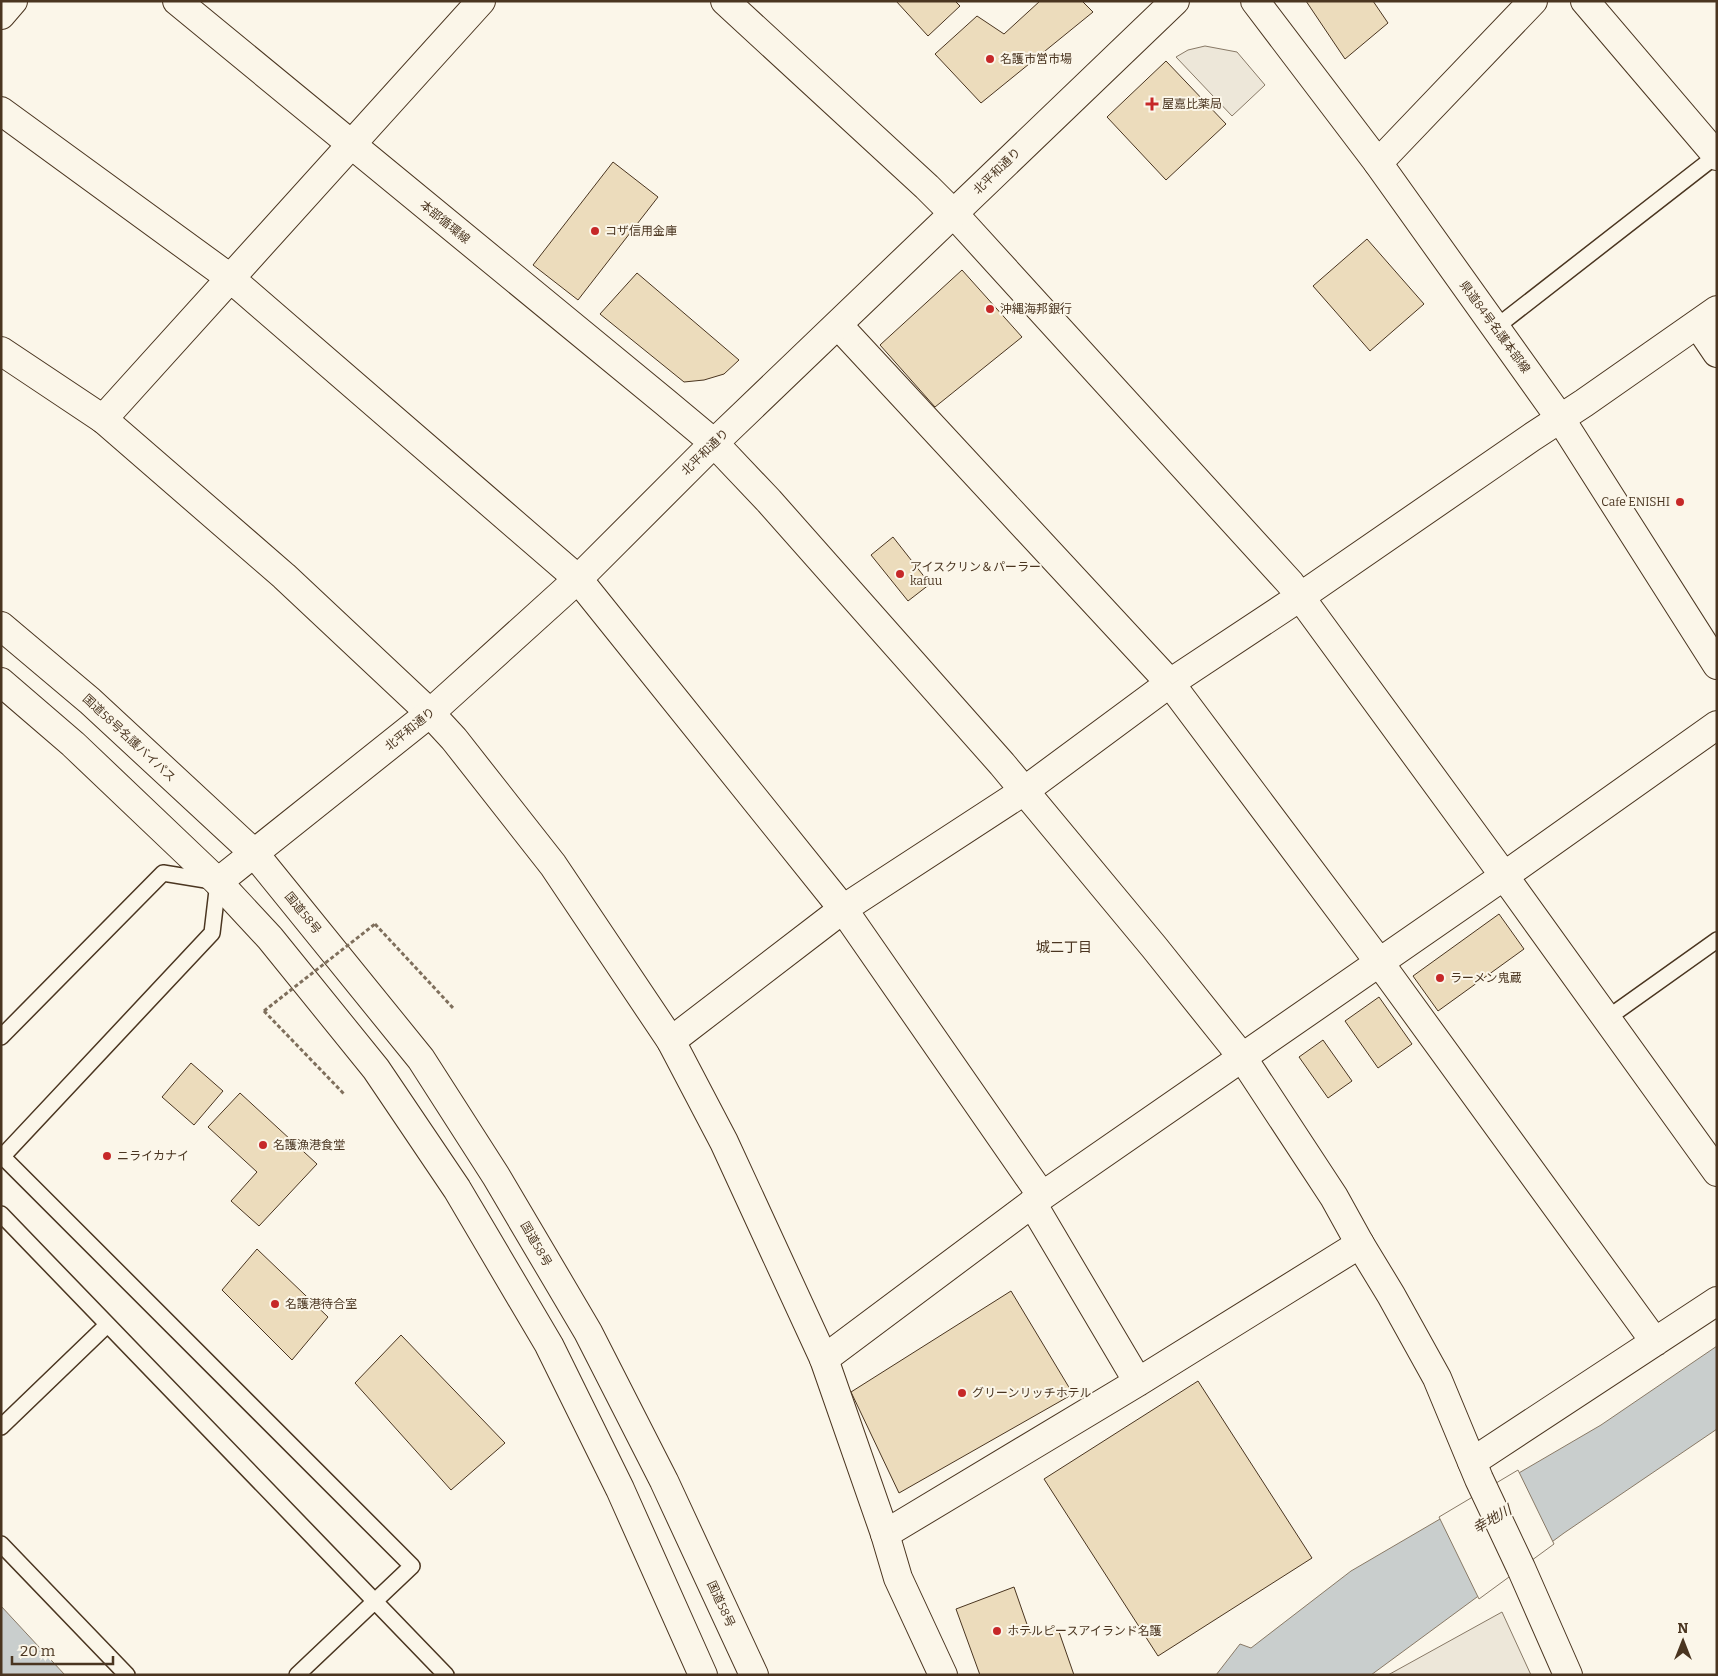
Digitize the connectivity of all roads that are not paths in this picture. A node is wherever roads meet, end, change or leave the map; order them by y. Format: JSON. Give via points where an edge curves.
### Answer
{"nodes":[{"id":1,"x":12,"y":1,"type":"edge"},
{"id":2,"x":177,"y":1,"type":"edge"},
{"id":3,"x":480,"y":1,"type":"edge"},
{"id":4,"x":725,"y":1,"type":"edge"},
{"id":5,"x":1174,"y":1,"type":"edge"},
{"id":6,"x":1255,"y":1,"type":"edge"},
{"id":7,"x":1533,"y":1,"type":"edge"},
{"id":8,"x":1585,"y":1,"type":"edge"},
{"id":9,"x":1,"y":15,"type":"edge"},
{"id":10,"x":1,"y":111,"type":"edge"},
{"id":11,"x":351,"y":144,"type":"junction"},
{"id":12,"x":1717,"y":155,"type":"edge"},
{"id":13,"x":1378,"y":163,"type":"junction"},
{"id":14,"x":953,"y":214,"type":"junction"},
{"id":15,"x":230,"y":278,"type":"junction"},
{"id":16,"x":1707,"y":318,"type":"edge"},
{"id":17,"x":838,"y":325,"type":"junction"},
{"id":18,"x":1495,"y":328,"type":"junction"},
{"id":19,"x":1,"y":351,"type":"edge"},
{"id":20,"x":1717,"y":352,"type":"edge"},
{"id":21,"x":1560,"y":418,"type":"junction"},
{"id":22,"x":103,"y":419,"type":"junction"},
{"id":23,"x":714,"y":443,"type":"junction"},
{"id":24,"x":578,"y":579,"type":"junction"},
{"id":25,"x":1300,"y":597,"type":"junction"},
{"id":26,"x":1,"y":626,"type":"edge"},
{"id":27,"x":1717,"y":665,"type":"edge"},
{"id":28,"x":1,"y":682,"type":"edge"},
{"id":29,"x":1170,"y":683,"type":"junction"},
{"id":30,"x":430,"y":713,"type":"junction"},
{"id":31,"x":1717,"y":725,"type":"edge"},
{"id":32,"x":1024,"y":791,"type":"junction"},
{"id":33,"x":254,"y":853,"type":"junction"},
{"id":34,"x":1504,"y":876,"type":"junction"},
{"id":35,"x":218,"y":882,"type":"junction"},
{"id":36,"x":843,"y":909,"type":"junction"},
{"id":37,"x":1717,"y":940,"type":"edge"},
{"id":38,"x":1379,"y":962,"type":"junction"},
{"id":39,"x":1606,"y":1019,"type":"junction"},
{"id":40,"x":1,"y":1037,"type":"edge"},
{"id":41,"x":671,"y":1041,"type":"junction"},
{"id":42,"x":1242,"y":1057,"type":"junction"},
{"id":43,"x":2,"y":1157,"type":"edge"},
{"id":44,"x":1717,"y":1172,"type":"edge"},
{"id":45,"x":1037,"y":1200,"type":"junction"},
{"id":46,"x":1,"y":1214,"type":"edge"},
{"id":47,"x":1360,"y":1244,"type":"junction"},
{"id":48,"x":1717,"y":1301,"type":"edge"},
{"id":49,"x":107,"y":1325,"type":"junction"},
{"id":50,"x":1655,"y":1342,"type":"junction"},
{"id":51,"x":824,"y":1359,"type":"junction"},
{"id":52,"x":1138,"y":1382,"type":"junction"},
{"id":53,"x":1,"y":1426,"type":"edge"},
{"id":54,"x":1475,"y":1471,"type":"junction"},
{"id":55,"x":885,"y":1534,"type":"junction"},
{"id":56,"x":1,"y":1544,"type":"edge"},
{"id":57,"x":376,"y":1602,"type":"junction"},
{"id":58,"x":127,"y":1675,"type":"edge"},
{"id":59,"x":297,"y":1675,"type":"edge"},
{"id":60,"x":446,"y":1675,"type":"edge"},
{"id":61,"x":702,"y":1675,"type":"edge"},
{"id":62,"x":754,"y":1675,"type":"edge"},
{"id":63,"x":943,"y":1675,"type":"edge"},
{"id":64,"x":1568,"y":1675,"type":"edge"}],
"edges":[{"from":1,"to":9,"type":"main road"},
{"from":2,"to":11,"type":"main road","name":"本部循環線"},
{"from":3,"to":11,"type":"main road"},
{"from":4,"to":14,"type":"main road"},
{"from":5,"to":14,"type":"main road","name":"北平和通り"},
{"from":6,"to":13,"type":"main road","name":"県道84号名護本部線"},
{"from":7,"to":13,"type":"main road"},
{"from":8,"to":12,"type":"main road"},
{"from":10,"to":15,"type":"main road"},
{"from":11,"to":15,"type":"main road"},
{"from":11,"to":23,"type":"main road","name":"本部循環線"},
{"from":12,"to":18,"type":"lane"},
{"from":13,"to":18,"type":"main road","name":"県道84号名護本部線"},
{"from":14,"to":17,"type":"main road","name":"北平和通り"},
{"from":14,"to":25,"type":"main road"},
{"from":15,"to":22,"type":"main road"},
{"from":15,"to":24,"type":"main road"},
{"from":16,"to":20,"type":"main road"},
{"from":16,"to":21,"type":"main road"},
{"from":17,"to":23,"type":"main road","name":"北平和通り"},
{"from":17,"to":29,"type":"main road"},
{"from":18,"to":21,"type":"main road","name":"県道84号名護本部線"},
{"from":19,"to":22,"type":"main road"},
{"from":21,"to":25,"type":"main road"},
{"from":21,"to":27,"type":"main road","name":"県道84号名護本部線"},
{"from":22,"to":30,"type":"main road","via":[[284,576]]},
{"from":23,"to":24,"type":"main road","name":"北平和通り"},
{"from":23,"to":32,"type":"main road","name":"本部循環線"},
{"from":24,"to":30,"type":"main road","name":"北平和通り"},
{"from":24,"to":36,"type":"main road"},
{"from":25,"to":29,"type":"main road"},
{"from":25,"to":34,"type":"main road"},
{"from":26,"to":33,"type":"main road","name":"国道58号名護バイパス","via":[[90,701]]},
{"from":28,"to":35,"type":"main road","via":[[73,744]]},
{"from":29,"to":32,"type":"main road"},
{"from":29,"to":38,"type":"main road"},
{"from":30,"to":33,"type":"main road","name":"北平和通り"},
{"from":30,"to":41,"type":"main road","via":[[553,865]]},
{"from":31,"to":34,"type":"main road"},
{"from":32,"to":36,"type":"main road"},
{"from":32,"to":42,"type":"main road","name":"本部循環線"},
{"from":33,"to":35,"type":"main road","name":"北平和通り"},
{"from":33,"to":62,"type":"main road","name":"国道58号","via":[[421,1059],[496,1176],[588,1332],[656,1463]]},
{"from":34,"to":38,"type":"main road"},
{"from":34,"to":39,"type":"main road"},
{"from":35,"to":40,"type":"lane","via":[[163,873]]},
{"from":35,"to":43,"type":"lane","via":[[212,933]]},
{"from":35,"to":61,"type":"main road","via":[[270,938],[376,1069],[457,1189],[549,1345],[620,1489]]},
{"from":36,"to":41,"type":"main road"},
{"from":36,"to":45,"type":"main road"},
{"from":37,"to":39,"type":"lane"},
{"from":38,"to":42,"type":"main road"},
{"from":38,"to":50,"type":"main road"},
{"from":39,"to":44,"type":"main road"},
{"from":41,"to":51,"type":"main road","via":[[724,1142]]},
{"from":42,"to":45,"type":"main road"},
{"from":42,"to":47,"type":"main road","name":"本部循環線","via":[[1334,1197]]},
{"from":43,"to":57,"type":"lane","via":[[412,1566]]},
{"from":45,"to":51,"type":"main road"},
{"from":45,"to":52,"type":"main road"},
{"from":46,"to":49,"type":"lane"},
{"from":47,"to":52,"type":"main road"},
{"from":47,"to":54,"type":"main road","name":"本部循環線","via":[[1436,1378]]},
{"from":48,"to":50,"type":"main road"},
{"from":49,"to":53,"type":"lane"},
{"from":49,"to":57,"type":"lane"},
{"from":50,"to":54,"type":"main road"},
{"from":51,"to":55,"type":"main road"},
{"from":52,"to":55,"type":"main road"},
{"from":54,"to":64,"type":"main road","name":"本部循環線"},
{"from":55,"to":63,"type":"main road","via":[[898,1578]]},
{"from":56,"to":58,"type":"lane"},
{"from":57,"to":59,"type":"lane"},
{"from":57,"to":60,"type":"lane"}]}
